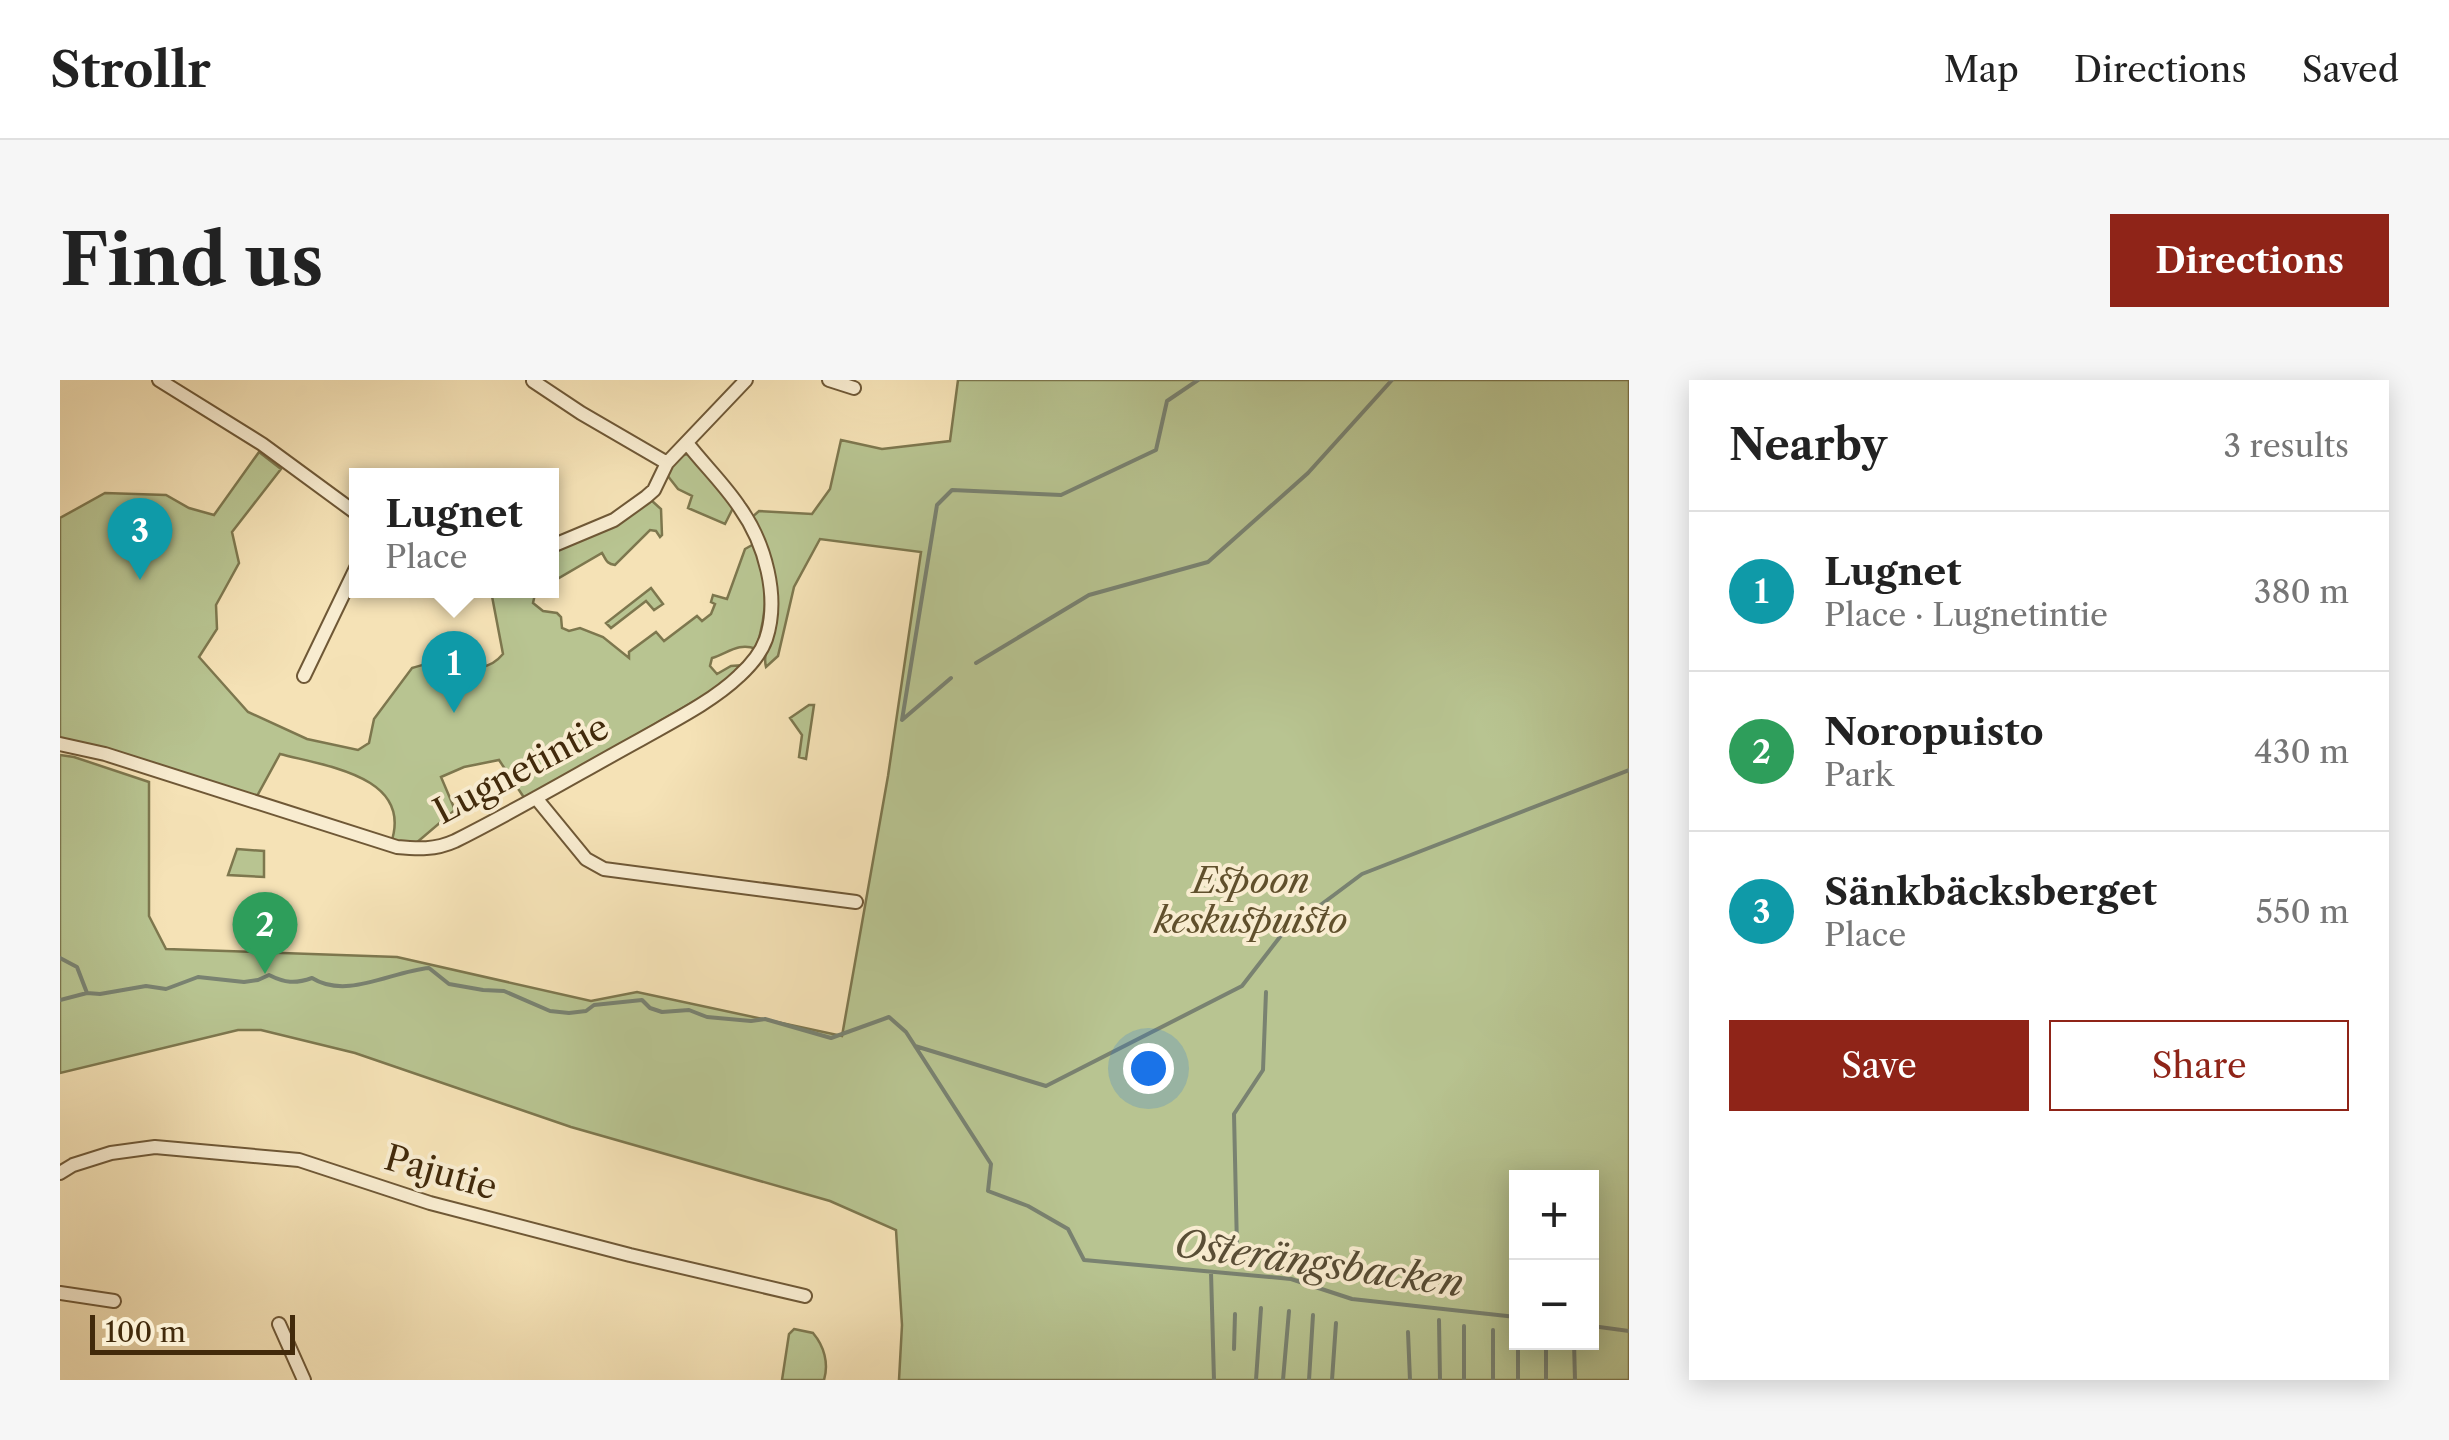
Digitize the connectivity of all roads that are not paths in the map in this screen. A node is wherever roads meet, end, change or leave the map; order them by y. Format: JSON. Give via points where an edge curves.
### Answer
{"nodes":[{"id":1,"x":158,"y":380,"type":"edge"},
{"id":2,"x":746,"y":380,"type":"edge"},
{"id":3,"x":830,"y":380,"type":"edge"},
{"id":4,"x":532,"y":381,"type":"edge"},
{"id":5,"x":854,"y":388,"type":"dead end"},
{"id":6,"x":686,"y":444,"type":"junction"},
{"id":7,"x":666,"y":463,"type":"junction"},
{"id":8,"x":349,"y":508,"type":"edge"},
{"id":9,"x":559,"y":543,"type":"edge"},
{"id":10,"x":349,"y":583,"type":"edge"},
{"id":11,"x":304,"y":676,"type":"dead end"},
{"id":12,"x":60,"y":744,"type":"edge"},
{"id":13,"x":536,"y":798,"type":"junction"},
{"id":14,"x":856,"y":902,"type":"dead end"},
{"id":15,"x":60,"y":1173,"type":"edge"},
{"id":16,"x":60,"y":1293,"type":"edge"},
{"id":17,"x":805,"y":1296,"type":"dead end"},
{"id":18,"x":114,"y":1301,"type":"dead end"},
{"id":19,"x":279,"y":1324,"type":"dead end"},
{"id":20,"x":304,"y":1380,"type":"edge"}],
"edges":[{"from":1,"to":8,"type":"street"},
{"from":2,"to":6,"type":"street"},
{"from":3,"to":5,"type":"street"},
{"from":4,"to":7,"type":"street"},
{"from":6,"to":7,"type":"street"},
{"from":6,"to":13,"type":"street","name":"Lugnetintie","via":[[740,507],[763,553],[770,586],[766,638],[738,678],[716,694]]},
{"from":7,"to":9,"type":"street","via":[[654,490],[632,509]]},
{"from":10,"to":11,"type":"street"},
{"from":12,"to":13,"type":"street","name":"Lugnetintie","via":[[397,847],[443,847]]},
{"from":13,"to":14,"type":"street","via":[[586,859],[604,869]]},
{"from":15,"to":17,"type":"street","name":"Pajutie","via":[[155,1147],[299,1160],[430,1203]]},
{"from":16,"to":18,"type":"street"},
{"from":19,"to":20,"type":"street"}]}
